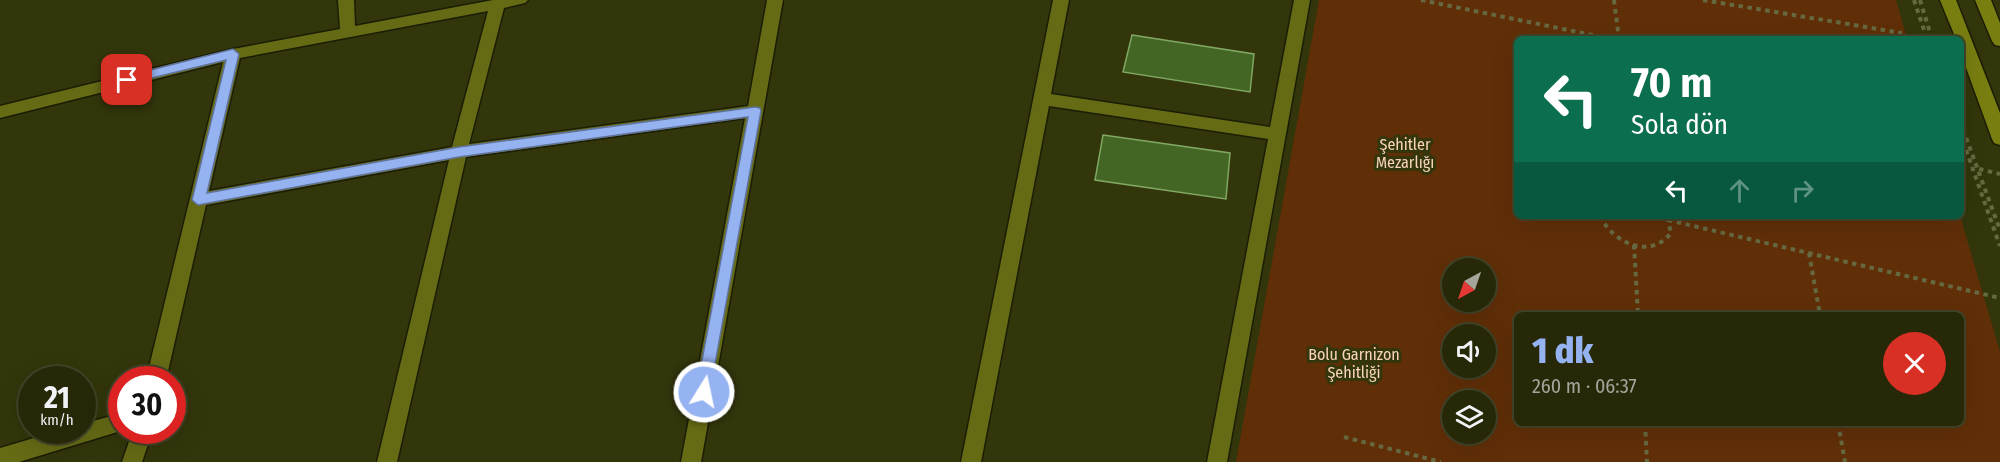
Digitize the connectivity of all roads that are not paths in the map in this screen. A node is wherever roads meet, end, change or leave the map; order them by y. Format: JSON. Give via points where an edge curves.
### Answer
{"nodes":[{"id":1,"x":346,"y":0,"type":"edge"},
{"id":2,"x":520,"y":0,"type":"edge"},
{"id":3,"x":775,"y":0,"type":"edge"},
{"id":4,"x":1061,"y":0,"type":"edge"},
{"id":5,"x":1302,"y":0,"type":"edge"},
{"id":6,"x":1948,"y":0,"type":"edge"},
{"id":7,"x":1983,"y":0,"type":"edge"},
{"id":8,"x":497,"y":4,"type":"junction"},
{"id":9,"x":1996,"y":24,"type":"edge"},
{"id":10,"x":348,"y":32,"type":"junction"},
{"id":11,"x":2000,"y":41,"type":"edge"},
{"id":12,"x":233,"y":54,"type":"junction"},
{"id":13,"x":1044,"y":99,"type":"junction"},
{"id":14,"x":1994,"y":103,"type":"edge"},
{"id":15,"x":755,"y":111,"type":"junction"},
{"id":16,"x":0,"y":112,"type":"edge"},
{"id":17,"x":1276,"y":134,"type":"junction"},
{"id":18,"x":2000,"y":139,"type":"edge"},
{"id":19,"x":459,"y":152,"type":"junction"},
{"id":20,"x":198,"y":200,"type":"junction"},
{"id":21,"x":159,"y":366,"type":"edge"},
{"id":22,"x":108,"y":426,"type":"edge"},
{"id":23,"x":138,"y":444,"type":"edge"},
{"id":24,"x":0,"y":458,"type":"edge"},
{"id":25,"x":132,"y":462,"type":"edge"},
{"id":26,"x":387,"y":462,"type":"edge"},
{"id":27,"x":691,"y":462,"type":"edge"},
{"id":28,"x":972,"y":462,"type":"edge"},
{"id":29,"x":1217,"y":462,"type":"edge"}],
"edges":[{"from":1,"to":10,"type":"street"},
{"from":2,"to":8,"type":"street"},
{"from":3,"to":15,"type":"street"},
{"from":4,"to":13,"type":"street"},
{"from":5,"to":17,"type":"street"},
{"from":6,"to":14,"type":"main road"},
{"from":7,"to":9,"type":"main road"},
{"from":8,"to":10,"type":"street"},
{"from":8,"to":19,"type":"street"},
{"from":9,"to":11,"type":"main road"},
{"from":10,"to":12,"type":"street"},
{"from":12,"to":16,"type":"street"},
{"from":12,"to":20,"type":"street"},
{"from":13,"to":17,"type":"street"},
{"from":13,"to":28,"type":"street"},
{"from":14,"to":18,"type":"main road"},
{"from":15,"to":19,"type":"street"},
{"from":15,"to":27,"type":"street"},
{"from":17,"to":29,"type":"street"},
{"from":19,"to":20,"type":"street"},
{"from":19,"to":26,"type":"street"},
{"from":20,"to":21,"type":"street"},
{"from":22,"to":24,"type":"street"},
{"from":23,"to":25,"type":"street"}]}
